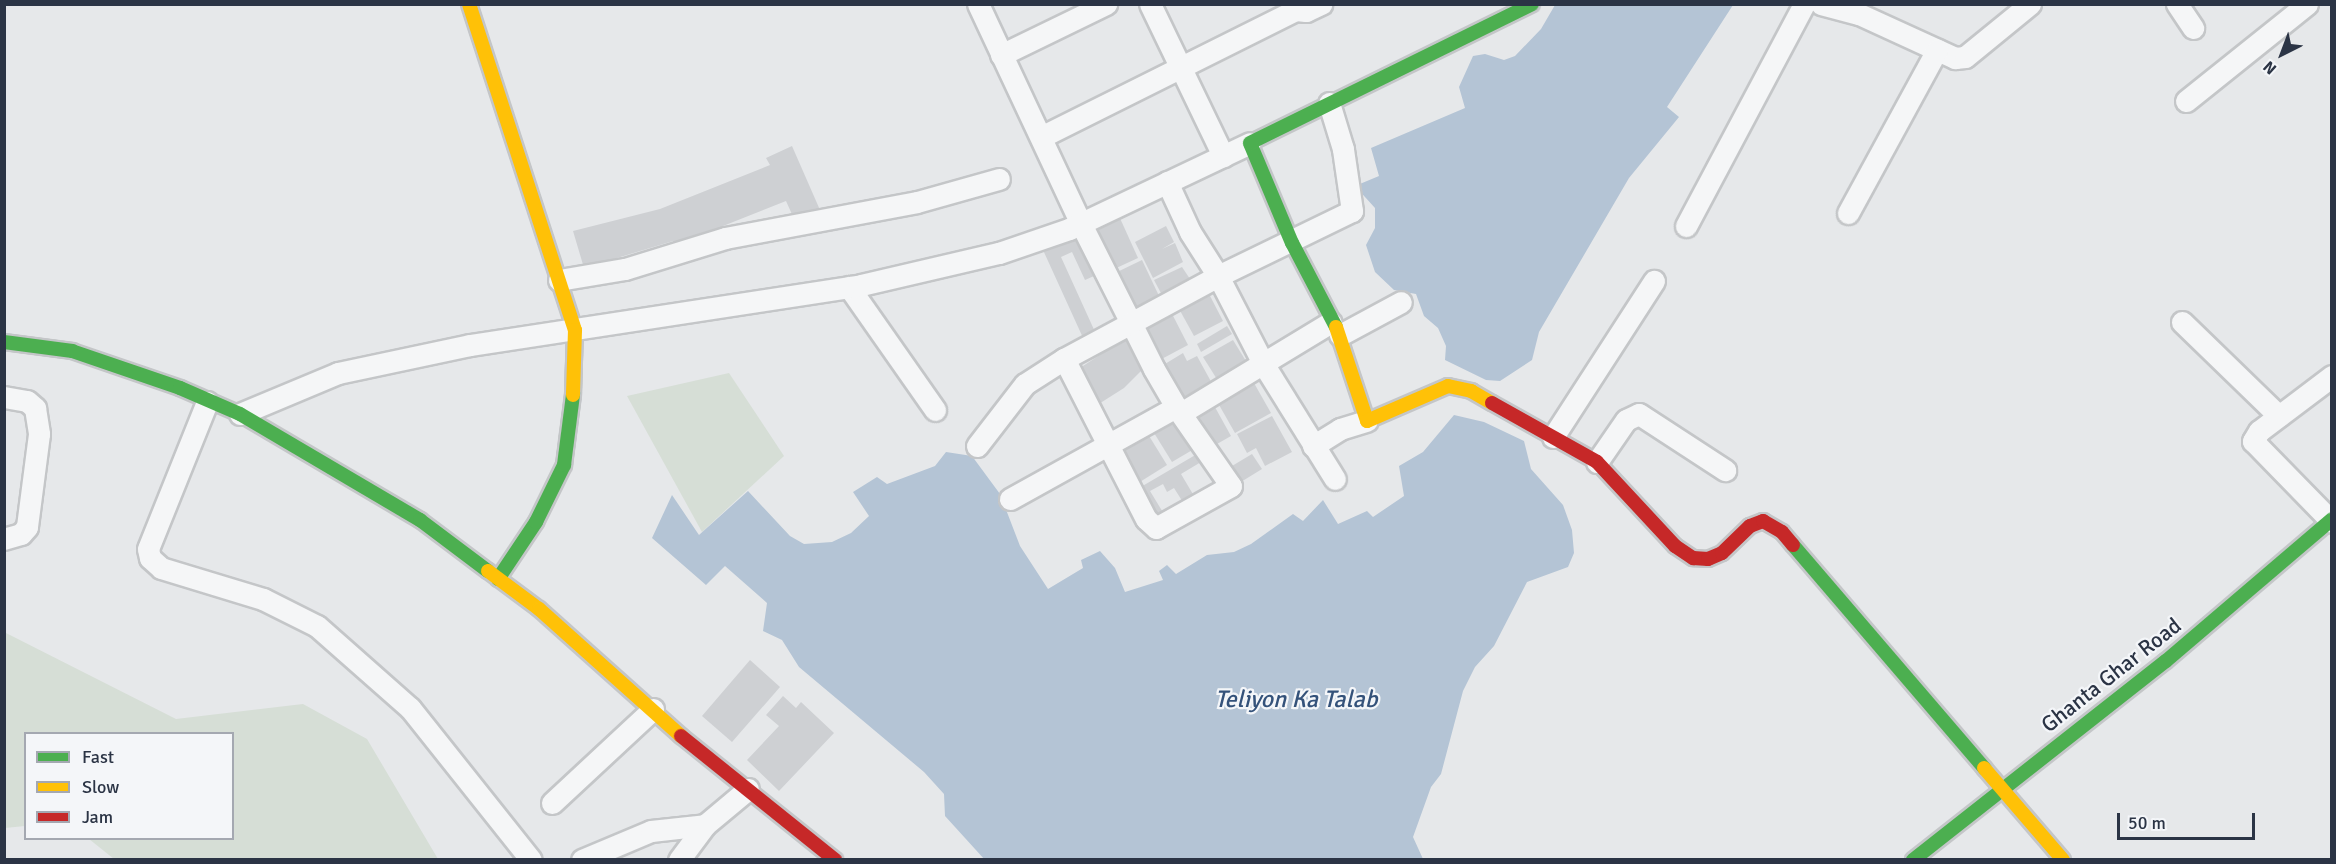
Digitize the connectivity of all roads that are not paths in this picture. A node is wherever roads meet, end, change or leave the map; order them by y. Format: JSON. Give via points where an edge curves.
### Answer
{"nodes":[{"id":1,"x":469,"y":4,"type":"edge"},
{"id":2,"x":978,"y":4,"type":"edge"},
{"id":3,"x":1150,"y":4,"type":"edge"},
{"id":4,"x":1321,"y":4,"type":"edge"},
{"id":5,"x":1533,"y":4,"type":"edge"},
{"id":6,"x":1804,"y":4,"type":"edge"},
{"id":7,"x":1821,"y":4,"type":"edge"},
{"id":8,"x":2030,"y":4,"type":"edge"},
{"id":9,"x":2177,"y":4,"type":"edge"},
{"id":10,"x":2307,"y":4,"type":"edge"},
{"id":11,"x":1094,"y":7,"type":"edge"},
{"id":12,"x":2193,"y":28,"type":"dead end"},
{"id":13,"x":1936,"y":50,"type":"junction"},
{"id":14,"x":1001,"y":55,"type":"junction"},
{"id":15,"x":1178,"y":69,"type":"junction"},
{"id":16,"x":2186,"y":101,"type":"dead end"},
{"id":17,"x":1329,"y":103,"type":"junction"},
{"id":18,"x":1043,"y":136,"type":"junction"},
{"id":19,"x":1250,"y":143,"type":"junction"},
{"id":20,"x":1223,"y":156,"type":"junction"},
{"id":21,"x":999,"y":179,"type":"dead end"},
{"id":22,"x":1167,"y":182,"type":"junction"},
{"id":23,"x":1848,"y":213,"type":"dead end"},
{"id":24,"x":1080,"y":222,"type":"junction"},
{"id":25,"x":1686,"y":226,"type":"dead end"},
{"id":26,"x":1292,"y":243,"type":"junction"},
{"id":27,"x":1218,"y":276,"type":"junction"},
{"id":28,"x":559,"y":280,"type":"junction"},
{"id":29,"x":1653,"y":281,"type":"dead end"},
{"id":30,"x":849,"y":287,"type":"junction"},
{"id":31,"x":1401,"y":303,"type":"dead end"},
{"id":32,"x":2182,"y":322,"type":"dead end"},
{"id":33,"x":1131,"y":323,"type":"junction"},
{"id":34,"x":1335,"y":328,"type":"junction"},
{"id":35,"x":574,"y":330,"type":"junction"},
{"id":36,"x":4,"y":342,"type":"edge"},
{"id":37,"x":1064,"y":359,"type":"junction"},
{"id":38,"x":1264,"y":365,"type":"junction"},
{"id":39,"x":2331,"y":376,"type":"edge"},
{"id":40,"x":4,"y":397,"type":"edge"},
{"id":41,"x":207,"y":402,"type":"junction"},
{"id":42,"x":935,"y":410,"type":"dead end"},
{"id":43,"x":1178,"y":410,"type":"junction"},
{"id":44,"x":240,"y":414,"type":"junction"},
{"id":45,"x":2279,"y":416,"type":"junction"},
{"id":46,"x":1366,"y":421,"type":"junction"},
{"id":47,"x":1553,"y":436,"type":"junction"},
{"id":48,"x":1107,"y":443,"type":"junction"},
{"id":49,"x":977,"y":446,"type":"dead end"},
{"id":50,"x":1313,"y":446,"type":"junction"},
{"id":51,"x":1597,"y":462,"type":"junction"},
{"id":52,"x":1725,"y":470,"type":"dead end"},
{"id":53,"x":1335,"y":479,"type":"dead end"},
{"id":54,"x":1010,"y":499,"type":"dead end"},
{"id":55,"x":2331,"y":525,"type":"edge"},
{"id":56,"x":4,"y":538,"type":"edge"},
{"id":57,"x":498,"y":579,"type":"junction"},
{"id":58,"x":653,"y":709,"type":"junction"},
{"id":59,"x":2002,"y":788,"type":"junction"},
{"id":60,"x":748,"y":789,"type":"junction"},
{"id":61,"x":2012,"y":799,"type":"junction"},
{"id":62,"x":552,"y":803,"type":"dead end"},
{"id":63,"x":705,"y":825,"type":"junction"},
{"id":64,"x":682,"y":858,"type":"edge"},
{"id":65,"x":531,"y":860,"type":"edge"},
{"id":66,"x":582,"y":860,"type":"edge"},
{"id":67,"x":835,"y":860,"type":"edge"},
{"id":68,"x":1913,"y":860,"type":"edge"},
{"id":69,"x":1936,"y":860,"type":"edge"},
{"id":70,"x":2063,"y":860,"type":"edge"}],
"edges":[{"from":1,"to":28,"type":"street"},
{"from":2,"to":14,"type":"street"},
{"from":3,"to":15,"type":"street"},
{"from":4,"to":15,"type":"street","via":[[1306,11],[1296,10]]},
{"from":5,"to":17,"type":"street"},
{"from":6,"to":25,"type":"street"},
{"from":7,"to":13,"type":"street","via":[[1859,14]]},
{"from":8,"to":13,"type":"street","via":[[1965,57],[1955,58]]},
{"from":9,"to":12,"type":"street"},
{"from":10,"to":16,"type":"street"},
{"from":11,"to":14,"type":"street"},
{"from":13,"to":23,"type":"street"},
{"from":14,"to":18,"type":"street"},
{"from":15,"to":18,"type":"street"},
{"from":15,"to":20,"type":"street"},
{"from":17,"to":19,"type":"street"},
{"from":17,"to":26,"type":"street","via":[[1343,150],[1352,211]]},
{"from":18,"to":24,"type":"street"},
{"from":19,"to":20,"type":"street"},
{"from":19,"to":26,"type":"street"},
{"from":20,"to":22,"type":"street"},
{"from":21,"to":28,"type":"street","via":[[917,202],[725,238],[625,269]]},
{"from":22,"to":24,"type":"street"},
{"from":22,"to":27,"type":"street","via":[[1190,232]]},
{"from":24,"to":30,"type":"street","via":[[999,253]]},
{"from":24,"to":33,"type":"street"},
{"from":26,"to":27,"type":"street"},
{"from":26,"to":34,"type":"street"},
{"from":27,"to":33,"type":"street"},
{"from":27,"to":38,"type":"street"},
{"from":28,"to":35,"type":"street"},
{"from":29,"to":47,"type":"street"},
{"from":30,"to":35,"type":"street"},
{"from":30,"to":42,"type":"street"},
{"from":31,"to":34,"type":"street"},
{"from":32,"to":45,"type":"street"},
{"from":33,"to":37,"type":"street"},
{"from":33,"to":43,"type":"street"},
{"from":34,"to":38,"type":"street"},
{"from":34,"to":46,"type":"street"},
{"from":35,"to":44,"type":"street","via":[[470,345],[338,373]]},
{"from":35,"to":57,"type":"street","via":[[573,402],[564,465],[536,522]]},
{"from":36,"to":41,"type":"street","via":[[72,351],[180,388]]},
{"from":37,"to":48,"type":"street"},
{"from":37,"to":49,"type":"street","via":[[1025,384]]},
{"from":38,"to":43,"type":"street"},
{"from":38,"to":50,"type":"street"},
{"from":39,"to":45,"type":"street"},
{"from":40,"to":56,"type":"street","via":[[27,401],[39,419],[30,518],[21,534]]},
{"from":41,"to":44,"type":"street"},
{"from":41,"to":65,"type":"street","via":[[148,549],[150,558],[161,568],[263,599],[317,626],[410,708]]},
{"from":43,"to":48,"type":"street"},
{"from":43,"to":48,"type":"street","via":[[1231,486],[1164,525],[1156,528],[1146,519]]},
{"from":44,"to":57,"type":"street","via":[[420,520]]},
{"from":45,"to":55,"type":"street","via":[[2259,431],[2253,441]]},
{"from":46,"to":47,"type":"street","via":[[1448,386],[1471,391]]},
{"from":46,"to":50,"type":"street","via":[[1340,429]]},
{"from":47,"to":51,"type":"street"},
{"from":48,"to":54,"type":"street"},
{"from":50,"to":53,"type":"street"},
{"from":51,"to":52,"type":"street","via":[[1626,420],[1639,414]]},
{"from":51,"to":59,"type":"street","via":[[1675,546],[1693,558],[1708,559],[1722,553],[1750,526],[1762,521],[1782,532]]},
{"from":55,"to":59,"type":"street","name":"Ghanta Ghar Road","via":[[2166,661]]},
{"from":55,"to":61,"type":"street","name":"Ghanta Ghar Road","via":[[2152,690]]},
{"from":57,"to":58,"type":"street","via":[[539,609]]},
{"from":58,"to":60,"type":"street"},
{"from":58,"to":62,"type":"street"},
{"from":59,"to":61,"type":"street"},
{"from":59,"to":68,"type":"street","name":"Ghanta Ghar Road"},
{"from":60,"to":63,"type":"street"},
{"from":60,"to":67,"type":"street"},
{"from":61,"to":69,"type":"street","name":"Ghanta Ghar Road"},
{"from":61,"to":70,"type":"street"},
{"from":63,"to":64,"type":"street"},
{"from":63,"to":66,"type":"street","via":[[651,831]]}]}
